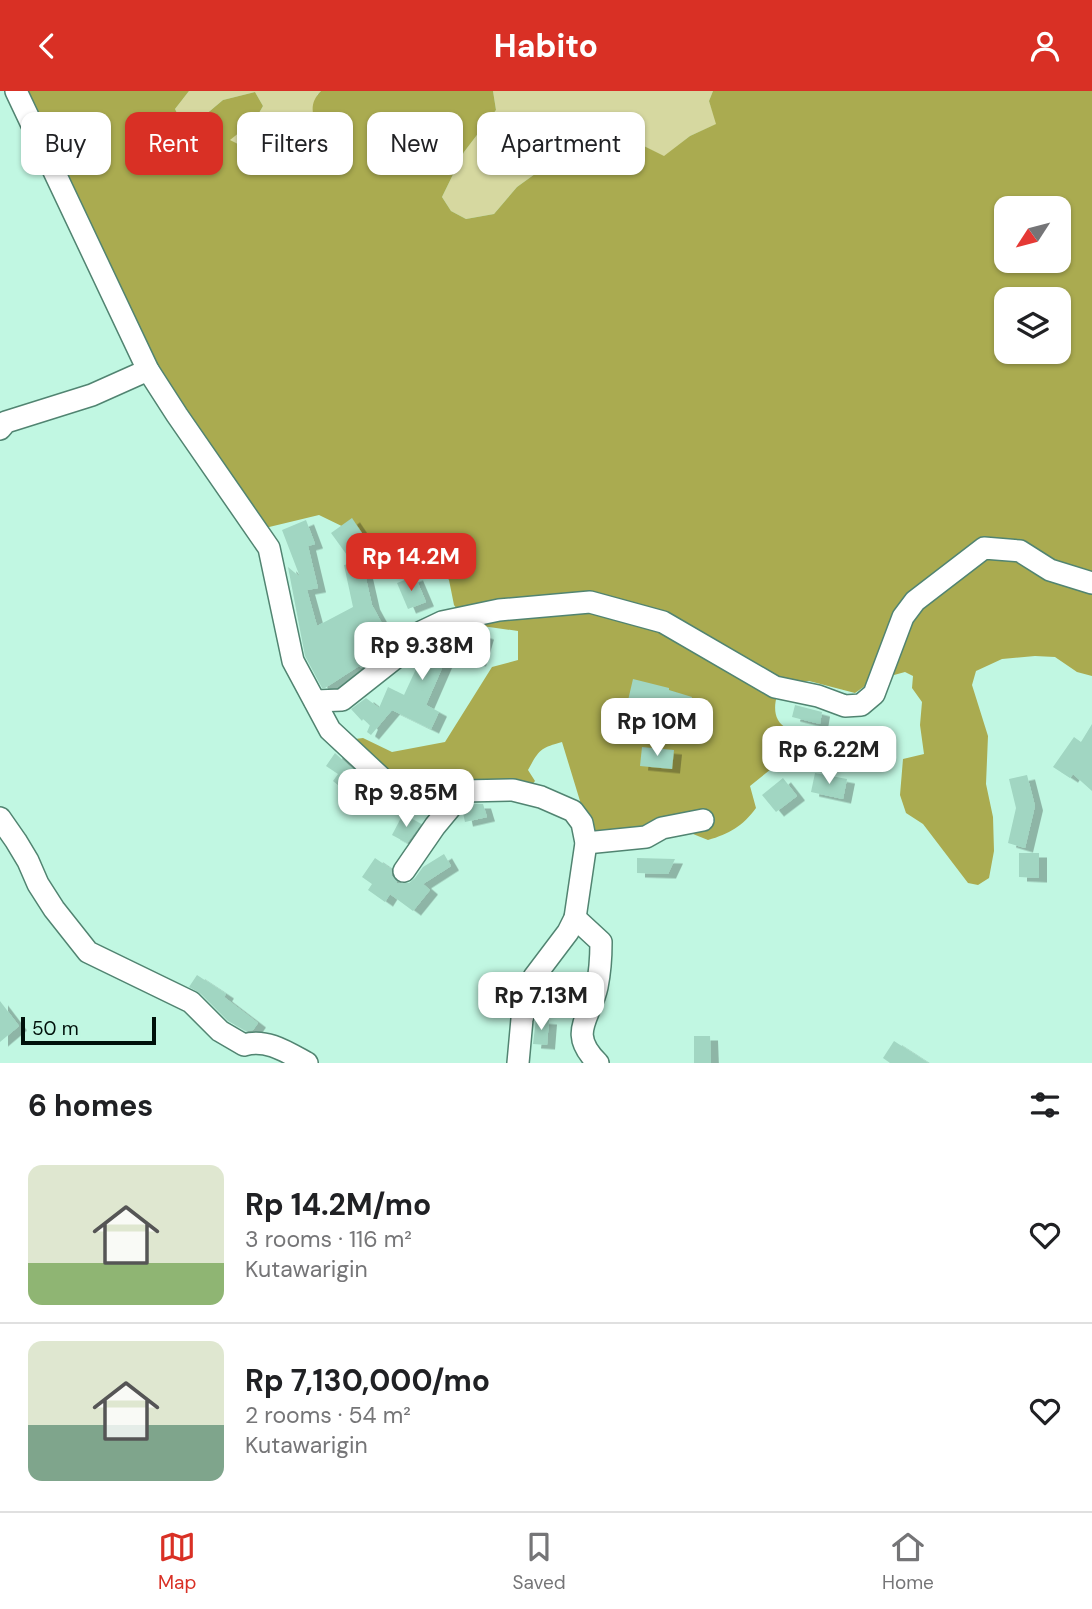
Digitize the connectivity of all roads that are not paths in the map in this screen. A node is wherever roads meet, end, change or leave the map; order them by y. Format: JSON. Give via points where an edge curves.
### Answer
{"nodes":[{"id":1,"x":16,"y":91,"type":"edge"},
{"id":2,"x":148,"y":370,"type":"junction"},
{"id":3,"x":0,"y":429,"type":"edge"},
{"id":4,"x":1092,"y":583,"type":"edge"},
{"id":5,"x":314,"y":701,"type":"junction"},
{"id":6,"x":464,"y":791,"type":"junction"},
{"id":7,"x":0,"y":818,"type":"edge"},
{"id":8,"x":704,"y":820,"type":"dead end"},
{"id":9,"x":586,"y":843,"type":"junction"},
{"id":10,"x":404,"y":871,"type":"dead end"},
{"id":11,"x":575,"y":918,"type":"junction"},
{"id":12,"x":307,"y":1063,"type":"edge"},
{"id":13,"x":518,"y":1063,"type":"edge"},
{"id":14,"x":598,"y":1063,"type":"edge"}],
"edges":[{"from":1,"to":2,"type":"street"},
{"from":2,"to":3,"type":"street","via":[[92,395],[6,422]]},
{"from":2,"to":5,"type":"street","via":[[269,548],[293,661]]},
{"from":4,"to":5,"type":"street","via":[[1050,570],[1020,551],[984,548],[915,601],[903,617],[874,694],[861,705],[845,706],[775,687],[663,622],[590,602],[499,610],[442,622],[421,632],[342,700]]},
{"from":5,"to":6,"type":"street","via":[[330,730],[389,785],[414,796]]},
{"from":6,"to":9,"type":"street","via":[[513,789],[541,797],[573,811],[582,823]]},
{"from":6,"to":10,"type":"street"},
{"from":7,"to":12,"type":"street","via":[[54,909],[89,952],[191,1002],[220,1031],[244,1045],[275,1046]]},
{"from":8,"to":9,"type":"street","via":[[662,828],[646,837]]},
{"from":9,"to":11,"type":"street"},
{"from":11,"to":13,"type":"street","via":[[534,977]]},
{"from":11,"to":14,"type":"street","via":[[601,942],[597,989],[582,1030],[587,1052]]}]}
